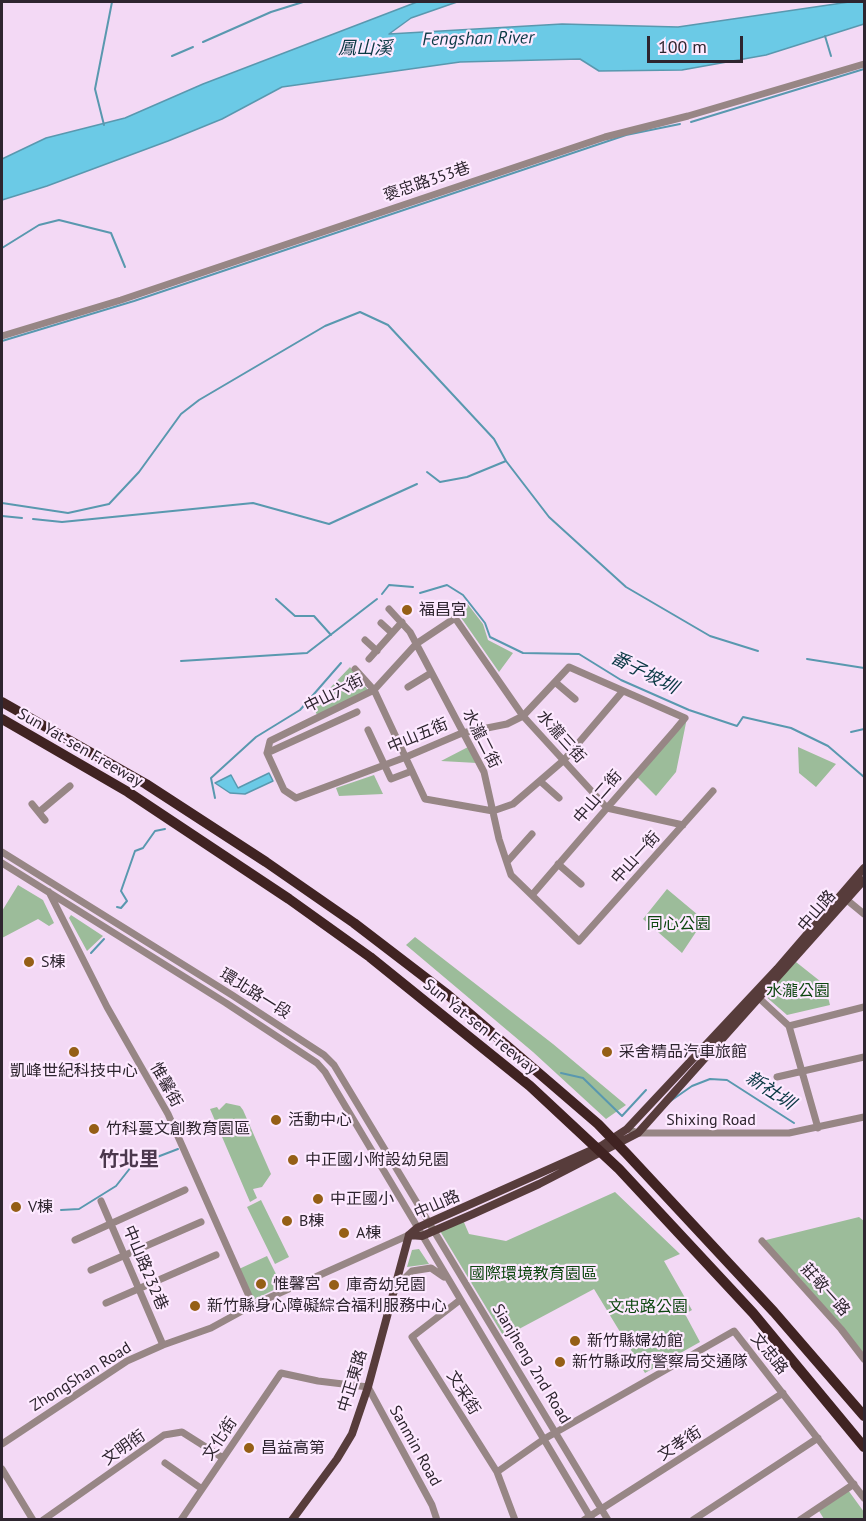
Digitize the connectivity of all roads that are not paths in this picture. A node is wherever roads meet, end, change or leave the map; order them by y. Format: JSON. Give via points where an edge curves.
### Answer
{"nodes":[{"id":1,"x":864,"y":64,"type":"edge"},
{"id":2,"x":2,"y":336,"type":"edge"},
{"id":3,"x":389,"y":609,"type":"dead end"},
{"id":4,"x":455,"y":618,"type":"joint"},
{"id":5,"x":402,"y":622,"type":"junction"},
{"id":6,"x":381,"y":623,"type":"dead end"},
{"id":7,"x":392,"y":633,"type":"junction"},
{"id":8,"x":365,"y":640,"type":"dead end"},
{"id":9,"x":416,"y":644,"type":"junction"},
{"id":10,"x":377,"y":651,"type":"junction"},
{"id":11,"x":369,"y":659,"type":"dead end"},
{"id":12,"x":355,"y":669,"type":"dead end"},
{"id":13,"x":431,"y":673,"type":"junction"},
{"id":14,"x":555,"y":682,"type":"junction"},
{"id":15,"x":408,"y":687,"type":"dead end"},
{"id":16,"x":374,"y":690,"type":"junction"},
{"id":17,"x":622,"y":692,"type":"junction"},
{"id":18,"x":575,"y":699,"type":"dead end"},
{"id":19,"x":2,"y":702,"type":"edge"},
{"id":20,"x":357,"y":711,"type":"dead end"},
{"id":21,"x":523,"y":716,"type":"junction"},
{"id":22,"x":2,"y":719,"type":"edge"},
{"id":23,"x":368,"y":730,"type":"dead end"},
{"id":24,"x":462,"y":732,"type":"junction"},
{"id":25,"x":267,"y":753,"type":"junction"},
{"id":26,"x":406,"y":757,"type":"junction"},
{"id":27,"x":564,"y":760,"type":"junction"},
{"id":28,"x":385,"y":765,"type":"junction"},
{"id":29,"x":412,"y":771,"type":"junction"},
{"id":30,"x":540,"y":781,"type":"junction"},
{"id":31,"x":70,"y":786,"type":"dead end"},
{"id":32,"x":712,"y":791,"type":"dead end"},
{"id":33,"x":560,"y":798,"type":"dead end"},
{"id":34,"x":32,"y":804,"type":"dead end"},
{"id":35,"x":607,"y":808,"type":"junction"},
{"id":36,"x":493,"y":811,"type":"junction"},
{"id":37,"x":39,"y":812,"type":"junction"},
{"id":38,"x":45,"y":820,"type":"dead end"},
{"id":39,"x":683,"y":825,"type":"junction"},
{"id":40,"x":532,"y":834,"type":"dead end"},
{"id":41,"x":2,"y":852,"type":"edge"},
{"id":42,"x":507,"y":862,"type":"junction"},
{"id":43,"x":2,"y":863,"type":"edge"},
{"id":44,"x":558,"y":864,"type":"junction"},
{"id":45,"x":864,"y":868,"type":"edge"},
{"id":46,"x":864,"y":880,"type":"edge"},
{"id":47,"x":50,"y":884,"type":"junction"},
{"id":48,"x":581,"y":884,"type":"dead end"},
{"id":49,"x":49,"y":893,"type":"junction"},
{"id":50,"x":532,"y":895,"type":"junction"},
{"id":51,"x":847,"y":900,"type":"junction"},
{"id":52,"x":864,"y":914,"type":"edge"},
{"id":53,"x":579,"y":941,"type":"joint"},
{"id":54,"x":760,"y":999,"type":"junction"},
{"id":55,"x":864,"y":1007,"type":"edge"},
{"id":56,"x":789,"y":1026,"type":"junction"},
{"id":57,"x":864,"y":1057,"type":"edge"},
{"id":58,"x":802,"y":1071,"type":"junction"},
{"id":59,"x":777,"y":1077,"type":"dead end"},
{"id":60,"x":864,"y":1117,"type":"edge"},
{"id":61,"x":818,"y":1128,"type":"junction"},
{"id":62,"x":627,"y":1129,"type":"junction"},
{"id":63,"x":638,"y":1133,"type":"junction"},
{"id":64,"x":185,"y":1190,"type":"dead end"},
{"id":65,"x":102,"y":1201,"type":"dead end"},
{"id":66,"x":201,"y":1222,"type":"dead end"},
{"id":67,"x":111,"y":1224,"type":"junction"},
{"id":68,"x":433,"y":1226,"type":"junction"},
{"id":69,"x":419,"y":1232,"type":"junction"},
{"id":70,"x":409,"y":1235,"type":"junction"},
{"id":71,"x":75,"y":1240,"type":"dead end"},
{"id":72,"x":762,"y":1241,"type":"dead end"},
{"id":73,"x":216,"y":1255,"type":"dead end"},
{"id":74,"x":126,"y":1257,"type":"junction"},
{"id":75,"x":91,"y":1270,"type":"dead end"},
{"id":76,"x":448,"y":1280,"type":"junction"},
{"id":77,"x":396,"y":1287,"type":"junction"},
{"id":78,"x":139,"y":1288,"type":"junction"},
{"id":79,"x":460,"y":1300,"type":"junction"},
{"id":80,"x":106,"y":1303,"type":"dead end"},
{"id":81,"x":254,"y":1305,"type":"junction"},
{"id":82,"x":163,"y":1345,"type":"junction"},
{"id":83,"x":864,"y":1359,"type":"edge"},
{"id":84,"x":368,"y":1387,"type":"junction"},
{"id":85,"x":783,"y":1393,"type":"junction"},
{"id":86,"x":864,"y":1416,"type":"edge"},
{"id":87,"x":556,"y":1433,"type":"junction"},
{"id":88,"x":818,"y":1438,"type":"junction"},
{"id":89,"x":544,"y":1439,"type":"junction"},
{"id":90,"x":2,"y":1444,"type":"edge"},
{"id":91,"x":864,"y":1447,"type":"edge"},
{"id":92,"x":223,"y":1458,"type":"junction"},
{"id":93,"x":165,"y":1464,"type":"dead end"},
{"id":94,"x":2,"y":1469,"type":"edge"},
{"id":95,"x":497,"y":1472,"type":"junction"},
{"id":96,"x":854,"y":1484,"type":"junction"},
{"id":97,"x":202,"y":1489,"type":"junction"},
{"id":98,"x":864,"y":1498,"type":"edge"},
{"id":99,"x":601,"y":1508,"type":"junction"},
{"id":100,"x":588,"y":1518,"type":"edge"},
{"id":101,"x":33,"y":1520,"type":"edge"},
{"id":102,"x":43,"y":1520,"type":"edge"},
{"id":103,"x":181,"y":1520,"type":"edge"},
{"id":104,"x":292,"y":1520,"type":"edge"},
{"id":105,"x":437,"y":1520,"type":"edge"},
{"id":106,"x":515,"y":1520,"type":"edge"},
{"id":107,"x":608,"y":1520,"type":"edge"},
{"id":108,"x":693,"y":1520,"type":"edge"},
{"id":109,"x":800,"y":1520,"type":"edge"}],
"edges":[{"from":1,"to":2,"type":"street","name":"褒忠路353巷","via":[[606,137],[122,300]]},
{"from":3,"to":5,"type":"street","name":"水瀧二街"},
{"from":4,"to":9,"type":"street","name":"中山六街"},
{"from":4,"to":21,"type":"street","name":"水瀧三街"},
{"from":5,"to":7,"type":"street"},
{"from":5,"to":9,"type":"street","name":"水瀧二街"},
{"from":6,"to":7,"type":"street"},
{"from":7,"to":10,"type":"street"},
{"from":8,"to":10,"type":"street"},
{"from":9,"to":13,"type":"street","name":"水瀧二街"},
{"from":9,"to":16,"type":"street","name":"中山六街"},
{"from":10,"to":11,"type":"street"},
{"from":12,"to":16,"type":"street"},
{"from":13,"to":15,"type":"street"},
{"from":13,"to":24,"type":"street","name":"水瀧二街"},
{"from":14,"to":17,"type":"street","name":"中山五街","via":[[569,667]]},
{"from":14,"to":18,"type":"street"},
{"from":14,"to":21,"type":"street","name":"中山五街"},
{"from":16,"to":25,"type":"street","name":"中山六街","via":[[270,741]]},
{"from":16,"to":26,"type":"street"},
{"from":17,"to":27,"type":"street"},
{"from":17,"to":35,"type":"street","name":"中山二街","via":[[685,718]]},
{"from":19,"to":86,"type":"highway","name":"Sun Yat-sen Freeway","via":[[146,784],[354,923],[448,995],[626,1153],[767,1304]]},
{"from":20,"to":25,"type":"street"},
{"from":21,"to":24,"type":"street","name":"中山五街","via":[[507,724]]},
{"from":21,"to":27,"type":"street","name":"水瀧三街"},
{"from":22,"to":91,"type":"highway","name":"Sun Yat-sen Freeway","via":[[128,792],[289,899],[436,1009],[530,1086],[611,1162],[753,1313]]},
{"from":23,"to":28,"type":"street"},
{"from":24,"to":26,"type":"street","name":"中山五街"},
{"from":24,"to":36,"type":"street","name":"水瀧二街","via":[[484,772]]},
{"from":25,"to":28,"type":"street","name":"中山五街","via":[[284,790],[296,798]]},
{"from":26,"to":28,"type":"street","name":"中山五街"},
{"from":26,"to":29,"type":"street"},
{"from":27,"to":30,"type":"street"},
{"from":27,"to":35,"type":"street","name":"水瀧三街"},
{"from":28,"to":29,"type":"street","via":[[391,779]]},
{"from":29,"to":36,"type":"street","via":[[425,799]]},
{"from":30,"to":33,"type":"street"},
{"from":30,"to":36,"type":"street","via":[[513,804]]},
{"from":31,"to":37,"type":"street"},
{"from":32,"to":39,"type":"street","name":"中山一街"},
{"from":34,"to":37,"type":"street"},
{"from":35,"to":39,"type":"street"},
{"from":35,"to":44,"type":"street","name":"中山二街"},
{"from":36,"to":42,"type":"street","name":"水瀧二街"},
{"from":37,"to":38,"type":"street"},
{"from":39,"to":53,"type":"street","name":"中山一街"},
{"from":40,"to":42,"type":"street"},
{"from":41,"to":47,"type":"street","name":"環北路一段"},
{"from":42,"to":50,"type":"street","name":"水瀧二街","via":[[511,875]]},
{"from":43,"to":49,"type":"street","name":"環北路一段"},
{"from":44,"to":48,"type":"street"},
{"from":44,"to":50,"type":"street","name":"中山二街"},
{"from":45,"to":62,"type":"main road","name":"中山路","via":[[777,969]]},
{"from":46,"to":51,"type":"main road","name":"中山路"},
{"from":47,"to":49,"type":"street"},
{"from":47,"to":68,"type":"street","name":"環北路一段","via":[[324,1055],[343,1078]]},
{"from":49,"to":69,"type":"street","name":"環北路一段","via":[[317,1063]]},
{"from":49,"to":81,"type":"street","name":"惟馨街","via":[[168,1114]]},
{"from":50,"to":53,"type":"street","name":"水瀧二街"},
{"from":51,"to":52,"type":"street"},
{"from":51,"to":54,"type":"main road","name":"中山路"},
{"from":54,"to":56,"type":"street"},
{"from":54,"to":63,"type":"main road","name":"中山路"},
{"from":55,"to":56,"type":"street"},
{"from":56,"to":58,"type":"street"},
{"from":57,"to":58,"type":"street"},
{"from":58,"to":59,"type":"street"},
{"from":58,"to":61,"type":"street"},
{"from":60,"to":61,"type":"street","name":"Shixing Road"},
{"from":61,"to":63,"type":"street","name":"Shixing Road","via":[[789,1133]]},
{"from":62,"to":63,"type":"street","name":"Shixing Road"},
{"from":62,"to":68,"type":"main road","name":"中山路","via":[[601,1146]]},
{"from":63,"to":68,"type":"main road","name":"中山路","via":[[539,1184]]},
{"from":64,"to":67,"type":"street"},
{"from":65,"to":67,"type":"street","name":"中山路232巷"},
{"from":66,"to":74,"type":"street"},
{"from":67,"to":71,"type":"street"},
{"from":67,"to":74,"type":"street","name":"中山路232巷"},
{"from":68,"to":69,"type":"main road","name":"中山路"},
{"from":68,"to":87,"type":"street","name":"Sianjheng 2nd Road"},
{"from":69,"to":70,"type":"main road","name":"中山路"},
{"from":69,"to":76,"type":"street","name":"Sianjheng 2nd Road"},
{"from":70,"to":77,"type":"main road","name":"中正東路"},
{"from":70,"to":81,"type":"street","name":"ZhongShan Road"},
{"from":72,"to":83,"type":"street","name":"莊敬一路"},
{"from":73,"to":78,"type":"street"},
{"from":74,"to":75,"type":"street"},
{"from":74,"to":78,"type":"street","name":"中山路232巷"},
{"from":76,"to":77,"type":"street","via":[[431,1268],[412,1271]]},
{"from":76,"to":79,"type":"street","name":"Sianjheng 2nd Road"},
{"from":77,"to":84,"type":"main road","name":"中正東路"},
{"from":78,"to":80,"type":"street"},
{"from":78,"to":82,"type":"street","name":"中山路232巷"},
{"from":79,"to":89,"type":"street","name":"Sianjheng 2nd Road"},
{"from":79,"to":95,"type":"street","name":"文采街","via":[[412,1337]]},
{"from":81,"to":82,"type":"street","name":"ZhongShan Road","via":[[211,1328]]},
{"from":82,"to":90,"type":"street","name":"ZhongShan Road","via":[[127,1361]]},
{"from":84,"to":92,"type":"street","name":"文化街","via":[[281,1373]]},
{"from":84,"to":104,"type":"main road","name":"中正東路","via":[[352,1434]]},
{"from":84,"to":105,"type":"street","name":"Sanmin Road"},
{"from":85,"to":87,"type":"street","name":"文忠路","via":[[734,1331]]},
{"from":85,"to":88,"type":"street","name":"文忠路"},
{"from":85,"to":99,"type":"street","name":"文孝街"},
{"from":87,"to":89,"type":"street","name":"文忠路"},
{"from":87,"to":99,"type":"street","name":"Sianjheng 2nd Road"},
{"from":88,"to":96,"type":"street","name":"文忠路"},
{"from":88,"to":108,"type":"street"},
{"from":89,"to":95,"type":"street","name":"文忠路"},
{"from":89,"to":100,"type":"street","name":"Sianjheng 2nd Road"},
{"from":92,"to":97,"type":"street","name":"文化街"},
{"from":92,"to":102,"type":"street","name":"文明街","via":[[182,1431],[164,1436]]},
{"from":93,"to":97,"type":"street"},
{"from":94,"to":101,"type":"street"},
{"from":95,"to":106,"type":"street","name":"文采街"},
{"from":96,"to":98,"type":"street","name":"文忠路"},
{"from":96,"to":109,"type":"street"},
{"from":97,"to":103,"type":"street","name":"文化街"},
{"from":99,"to":100,"type":"street","name":"文孝街"},
{"from":99,"to":107,"type":"street","name":"Sianjheng 2nd Road"}]}
